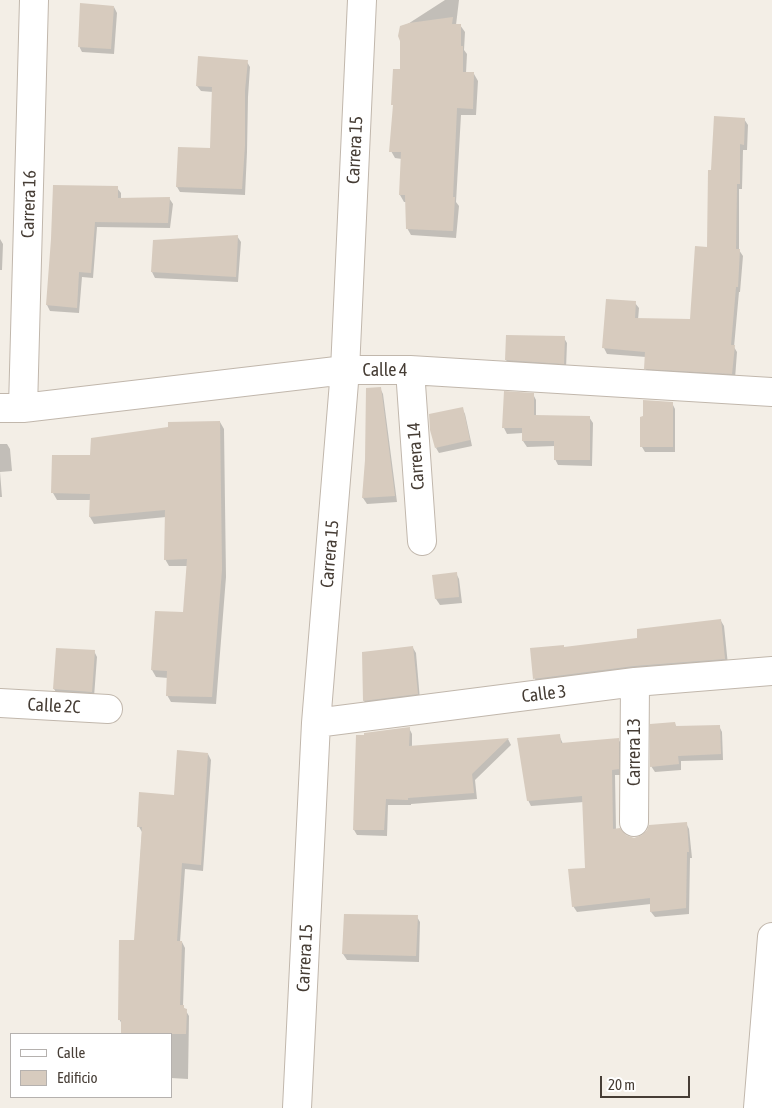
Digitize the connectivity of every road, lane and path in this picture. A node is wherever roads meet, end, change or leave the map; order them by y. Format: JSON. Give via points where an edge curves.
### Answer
{"nodes":[{"id":1,"x":34,"y":0,"type":"edge"},
{"id":2,"x":362,"y":0,"type":"edge"},
{"id":3,"x":345,"y":370,"type":"junction"},
{"id":4,"x":410,"y":370,"type":"junction"},
{"id":5,"x":772,"y":392,"type":"edge"},
{"id":6,"x":12,"y":408,"type":"edge"},
{"id":7,"x":422,"y":541,"type":"dead end"},
{"id":8,"x":772,"y":671,"type":"edge"},
{"id":9,"x":634,"y":682,"type":"junction"},
{"id":10,"x":0,"y":703,"type":"edge"},
{"id":11,"x":108,"y":708,"type":"dead end"},
{"id":12,"x":316,"y":724,"type":"junction"},
{"id":13,"x":634,"y":822,"type":"dead end"},
{"id":14,"x":772,"y":937,"type":"edge"},
{"id":15,"x":763,"y":1102,"type":"edge"},
{"id":16,"x":297,"y":1108,"type":"edge"}],
"edges":[{"from":1,"to":6,"type":"street","name":"Carrera 16"},
{"from":2,"to":3,"type":"street","name":"Carrera 15"},
{"from":3,"to":4,"type":"street","name":"Calle 4"},
{"from":3,"to":6,"type":"street","name":"Calle 4"},
{"from":3,"to":12,"type":"street","name":"Carrera 15"},
{"from":4,"to":5,"type":"street","name":"Calle 4"},
{"from":4,"to":7,"type":"street","name":"Carrera 14"},
{"from":8,"to":9,"type":"street","name":"Calle 3"},
{"from":9,"to":12,"type":"street","name":"Calle 3"},
{"from":9,"to":13,"type":"street","name":"Carrera 13"},
{"from":10,"to":11,"type":"street","name":"Calle 2C"},
{"from":12,"to":16,"type":"street","name":"Carrera 15"},
{"from":14,"to":15,"type":"street"}]}
